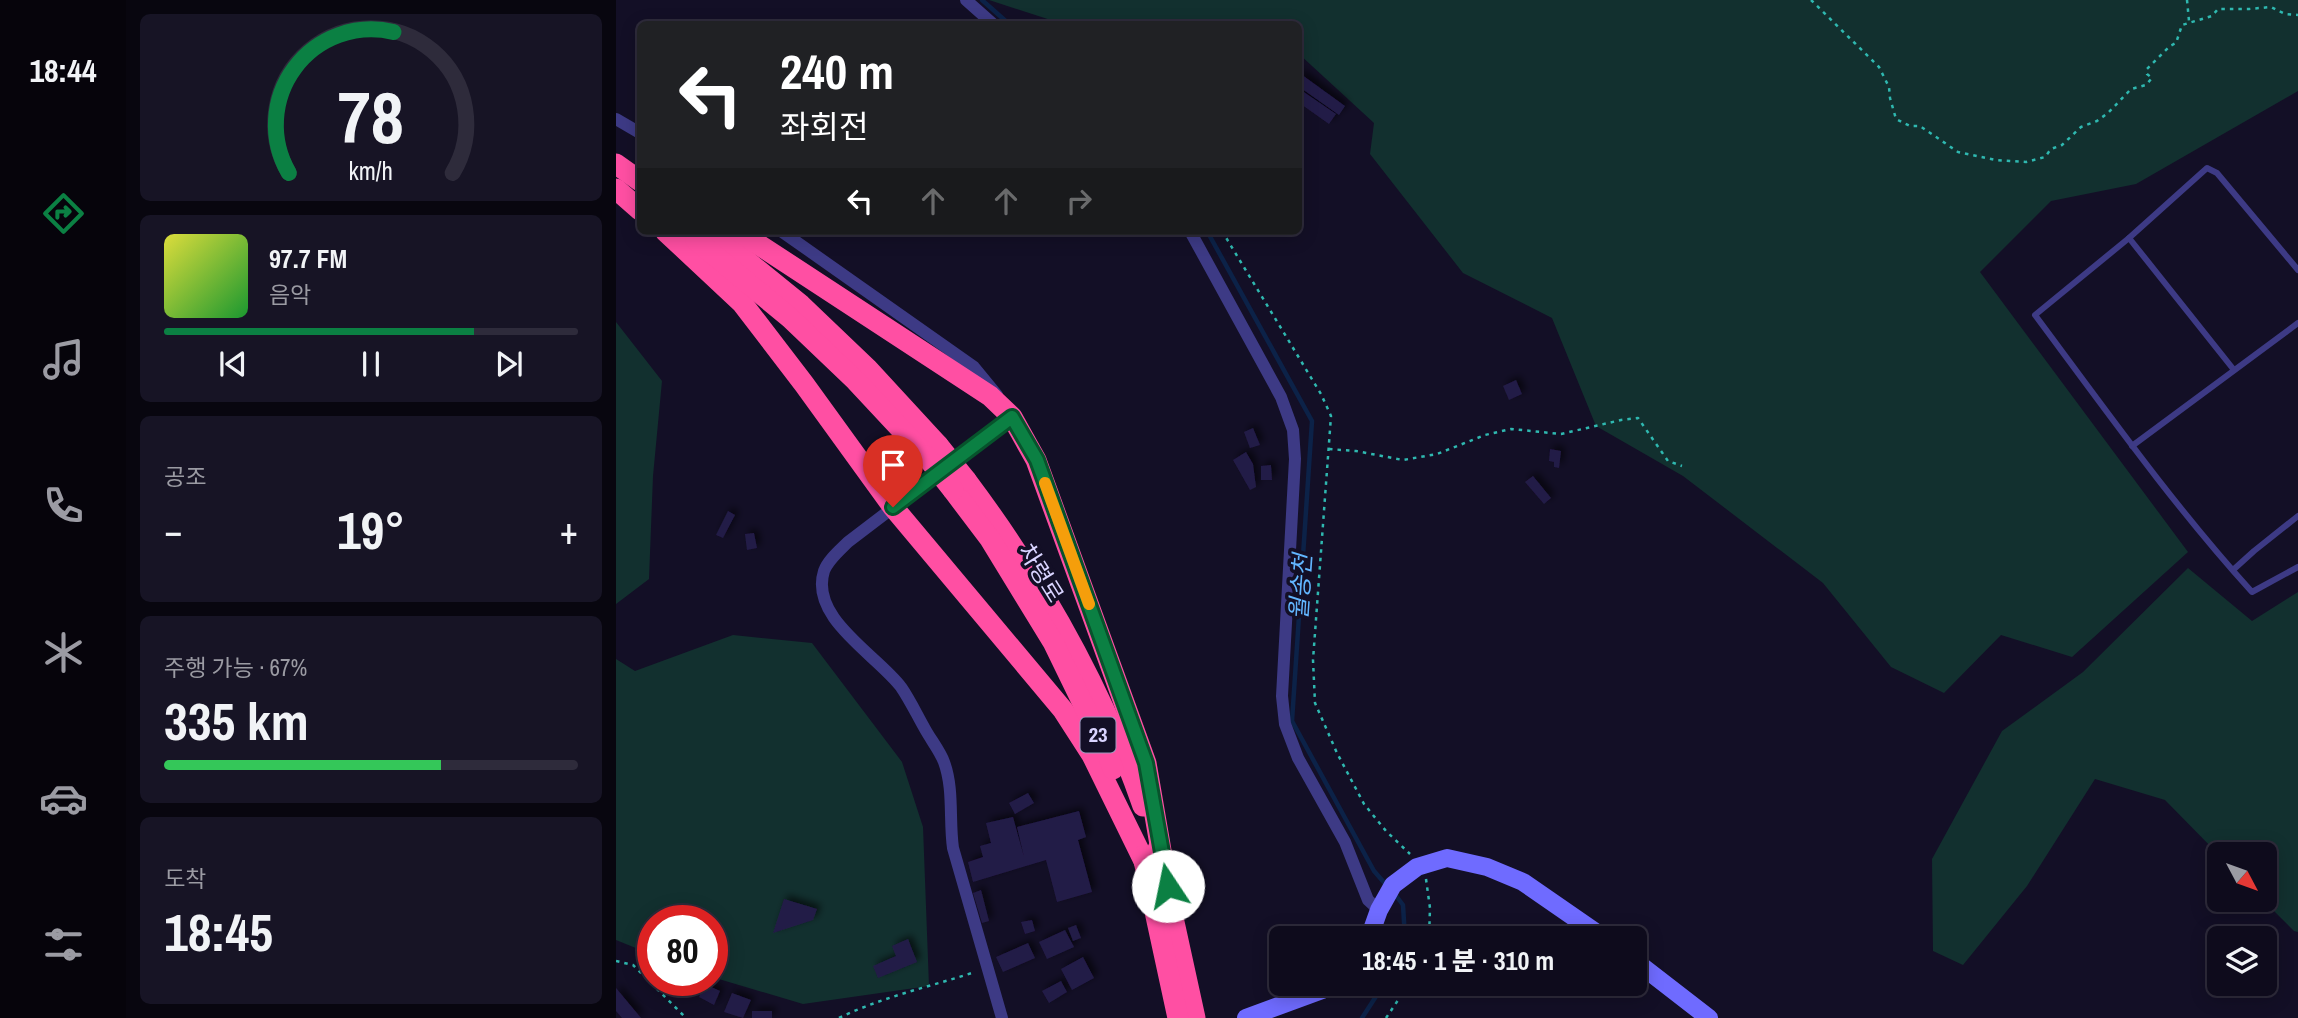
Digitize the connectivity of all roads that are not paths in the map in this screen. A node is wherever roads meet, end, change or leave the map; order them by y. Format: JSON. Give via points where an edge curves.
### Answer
{"nodes":[{"id":1,"x":966,"y":0,"type":"edge"},
{"id":2,"x":990,"y":21,"type":"edge"},
{"id":3,"x":616,"y":119,"type":"edge"},
{"id":4,"x":637,"y":132,"type":"edge"},
{"id":5,"x":616,"y":151,"type":"edge"},
{"id":6,"x":616,"y":164,"type":"edge"},
{"id":7,"x":637,"y":165,"type":"edge"},
{"id":8,"x":637,"y":179,"type":"edge"},
{"id":9,"x":616,"y":187,"type":"edge"},
{"id":10,"x":637,"y":200,"type":"edge"},
{"id":11,"x":637,"y":207,"type":"edge"},
{"id":12,"x":669,"y":235,"type":"edge"},
{"id":13,"x":687,"y":235,"type":"edge"},
{"id":14,"x":715,"y":235,"type":"edge"},
{"id":15,"x":744,"y":235,"type":"edge"},
{"id":16,"x":787,"y":235,"type":"edge"},
{"id":17,"x":1193,"y":235,"type":"edge"},
{"id":18,"x":2129,"y":238,"type":"junction"},
{"id":19,"x":2298,"y":270,"type":"edge"},
{"id":20,"x":2298,"y":324,"type":"edge"},
{"id":21,"x":2234,"y":370,"type":"junction"},
{"id":22,"x":1012,"y":417,"type":"junction"},
{"id":23,"x":2132,"y":446,"type":"junction"},
{"id":24,"x":932,"y":450,"type":"junction"},
{"id":25,"x":893,"y":507,"type":"junction"},
{"id":26,"x":2298,"y":516,"type":"edge"},
{"id":27,"x":2298,"y":567,"type":"edge"},
{"id":28,"x":2233,"y":570,"type":"junction"},
{"id":29,"x":1155,"y":865,"type":"junction"},
{"id":30,"x":1382,"y":904,"type":"junction"},
{"id":31,"x":1374,"y":926,"type":"edge"},
{"id":32,"x":1587,"y":926,"type":"edge"},
{"id":33,"x":1647,"y":970,"type":"edge"},
{"id":34,"x":1306,"y":996,"type":"edge"},
{"id":35,"x":1185,"y":1012,"type":"edge"},
{"id":36,"x":1002,"y":1018,"type":"edge"},
{"id":37,"x":1246,"y":1018,"type":"edge"},
{"id":38,"x":1709,"y":1018,"type":"edge"}],
"edges":[{"from":1,"to":2,"type":"street"},
{"from":3,"to":4,"type":"street"},
{"from":5,"to":7,"type":"highway"},
{"from":6,"to":8,"type":"highway"},
{"from":9,"to":10,"type":"highway"},
{"from":9,"to":11,"type":"highway"},
{"from":12,"to":25,"type":"highway","via":[[742,303]]},
{"from":13,"to":24,"type":"highway","number":"23","via":[[790,318]]},
{"from":14,"to":24,"type":"highway","number":"23","via":[[801,305],[868,369]]},
{"from":15,"to":22,"type":"highway","via":[[990,396]]},
{"from":16,"to":22,"type":"street","via":[[974,367]]},
{"from":17,"to":30,"type":"street","via":[[1281,397],[1293,430],[1282,696],[1285,724],[1297,758],[1345,842],[1368,900]]},
{"from":18,"to":19,"type":"lane","via":[[2207,168],[2217,173]]},
{"from":18,"to":21,"type":"lane"},
{"from":18,"to":23,"type":"lane","via":[[2035,315]]},
{"from":20,"to":21,"type":"lane"},
{"from":21,"to":23,"type":"lane"},
{"from":22,"to":25,"type":"street"},
{"from":22,"to":29,"type":"highway","via":[[1037,460],[1146,763]]},
{"from":23,"to":28,"type":"lane"},
{"from":24,"to":29,"type":"highway","name":"차령로","number":"23","bridge":true,"via":[[959,485],[1053,642]]},
{"from":25,"to":29,"type":"highway","via":[[1063,710]]},
{"from":25,"to":36,"type":"street","via":[[834,556],[824,571],[825,601],[833,619],[901,688],[944,761],[953,848]]},
{"from":26,"to":28,"type":"lane"},
{"from":27,"to":28,"type":"lane","via":[[2252,592]]},
{"from":29,"to":35,"type":"highway","name":"차령로","number":"23"},
{"from":30,"to":31,"type":"street"},
{"from":30,"to":32,"type":"street","via":[[1393,885],[1420,867],[1447,859],[1487,867],[1523,882]]},
{"from":33,"to":38,"type":"street"},
{"from":34,"to":37,"type":"street"}]}
